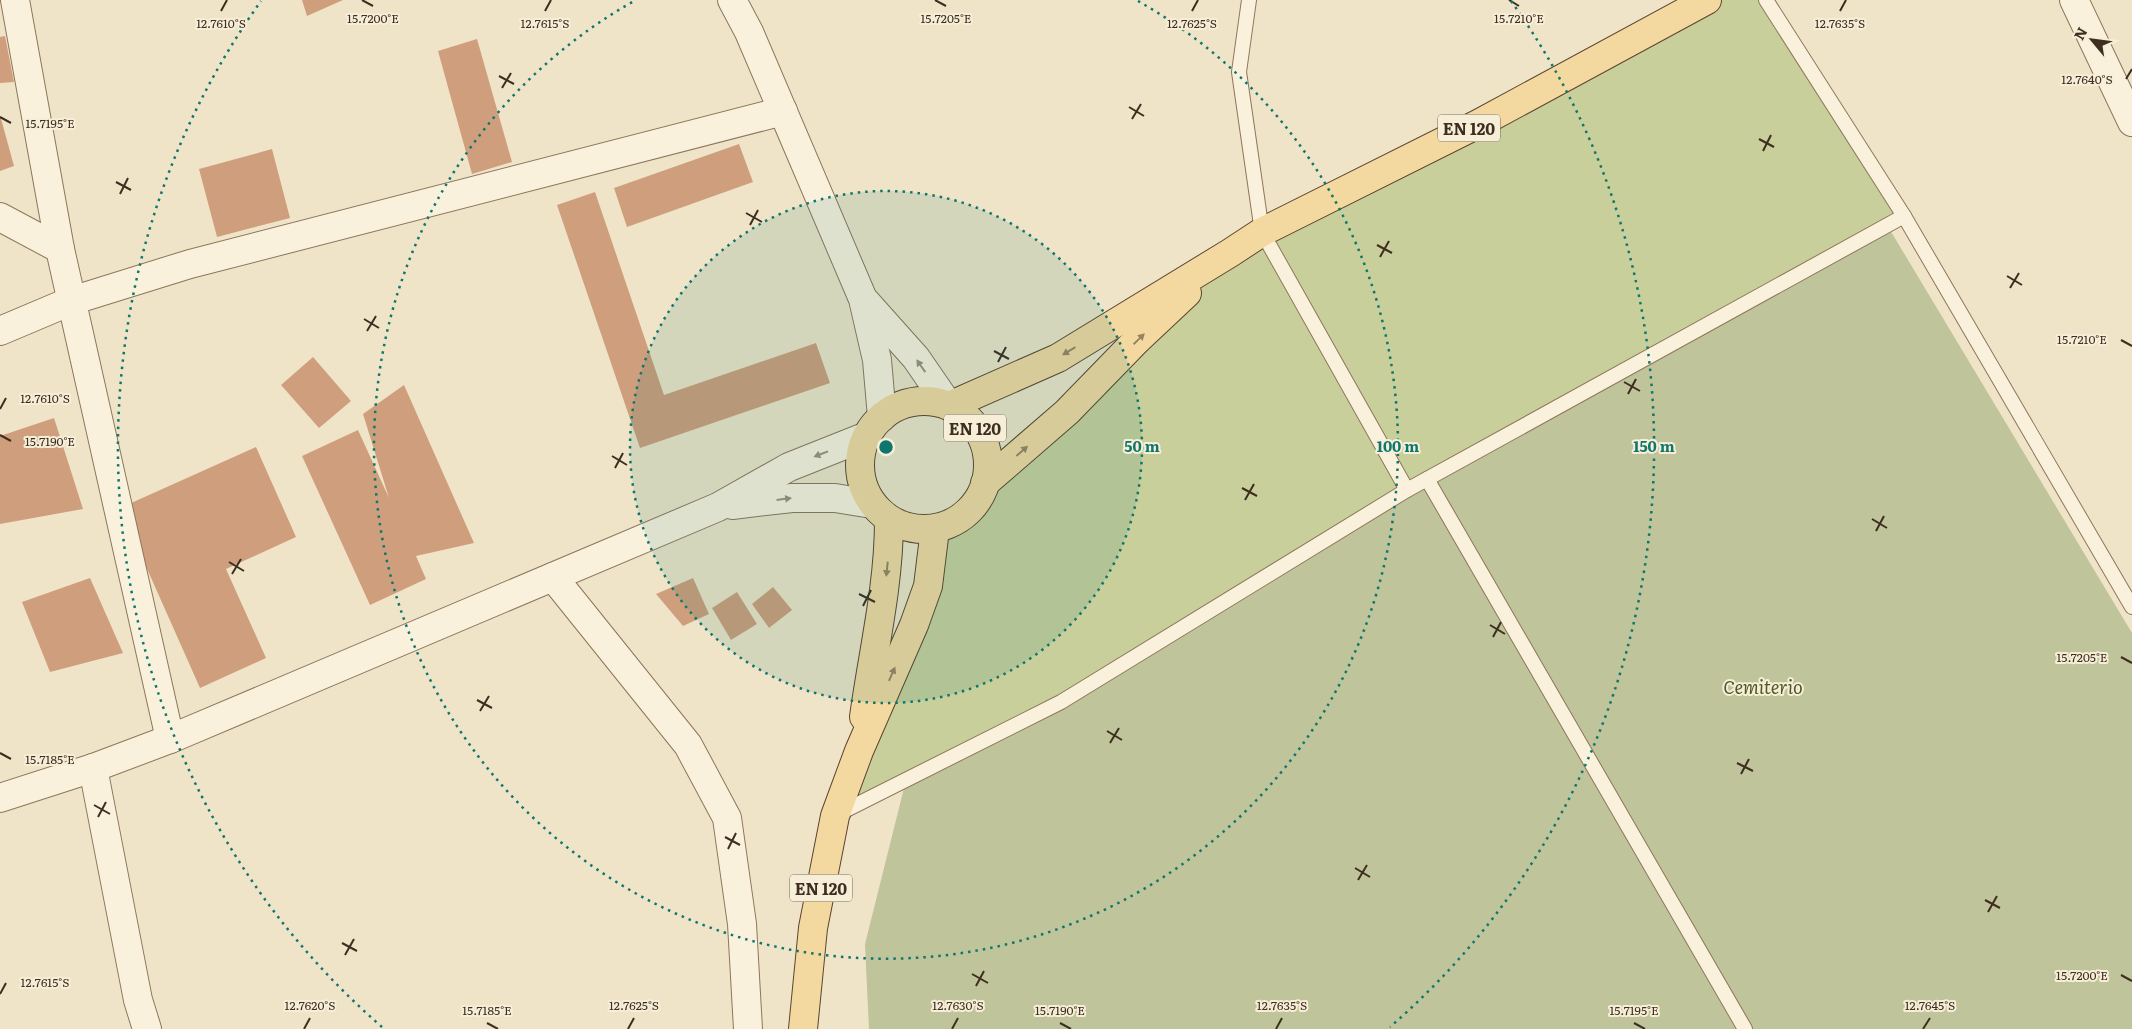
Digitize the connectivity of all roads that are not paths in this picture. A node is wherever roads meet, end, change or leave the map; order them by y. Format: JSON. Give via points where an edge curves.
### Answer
{"nodes":[{"id":1,"x":15,"y":0,"type":"edge"},
{"id":2,"x":732,"y":0,"type":"edge"},
{"id":3,"x":746,"y":0,"type":"edge"},
{"id":4,"x":1249,"y":0,"type":"edge"},
{"id":5,"x":1707,"y":0,"type":"edge"},
{"id":6,"x":1766,"y":0,"type":"edge"},
{"id":7,"x":2074,"y":0,"type":"edge"},
{"id":8,"x":749,"y":32,"type":"junction"},
{"id":9,"x":783,"y":112,"type":"junction"},
{"id":10,"x":2132,"y":122,"type":"edge"},
{"id":11,"x":1904,"y":216,"type":"junction"},
{"id":12,"x":0,"y":217,"type":"edge"},
{"id":13,"x":1262,"y":232,"type":"junction"},
{"id":14,"x":60,"y":248,"type":"junction"},
{"id":15,"x":1230,"y":253,"type":"junction"},
{"id":16,"x":863,"y":299,"type":"junction"},
{"id":17,"x":71,"y":301,"type":"junction"},
{"id":18,"x":0,"y":332,"type":"edge"},
{"id":19,"x":950,"y":406,"type":"junction"},
{"id":20,"x":874,"y":427,"type":"junction"},
{"id":21,"x":1427,"y":479,"type":"junction"},
{"id":22,"x":985,"y":483,"type":"junction"},
{"id":23,"x":1407,"y":490,"type":"junction"},
{"id":24,"x":718,"y":507,"type":"junction"},
{"id":25,"x":881,"y":512,"type":"junction"},
{"id":26,"x":935,"y":529,"type":"junction"},
{"id":27,"x":553,"y":577,"type":"junction"},
{"id":28,"x":2132,"y":607,"type":"edge"},
{"id":29,"x":170,"y":739,"type":"junction"},
{"id":30,"x":859,"y":750,"type":"junction"},
{"id":31,"x":93,"y":768,"type":"junction"},
{"id":32,"x":0,"y":798,"type":"edge"},
{"id":33,"x":835,"y":816,"type":"junction"},
{"id":34,"x":147,"y":1029,"type":"edge"},
{"id":35,"x":748,"y":1029,"type":"edge"},
{"id":36,"x":803,"y":1029,"type":"edge"},
{"id":37,"x":1745,"y":1029,"type":"edge"}],
"edges":[{"from":1,"to":14,"type":"street"},
{"from":2,"to":8,"type":"street"},
{"from":3,"to":8,"type":"street"},
{"from":4,"to":13,"type":"lane","via":[[1239,72]]},
{"from":5,"to":13,"type":"main road","number":"EN 120","via":[[1478,124]]},
{"from":6,"to":11,"type":"lane"},
{"from":7,"to":10,"type":"street"},
{"from":8,"to":9,"type":"street"},
{"from":9,"to":16,"type":"street"},
{"from":9,"to":17,"type":"street","via":[[190,264]]},
{"from":11,"to":21,"type":"lane"},
{"from":11,"to":28,"type":"lane"},
{"from":12,"to":14,"type":"street"},
{"from":13,"to":15,"type":"main road","number":"EN 120"},
{"from":13,"to":23,"type":"lane"},
{"from":14,"to":17,"type":"street"},
{"from":15,"to":19,"type":"main road","number":"EN 120","one_way":true,"via":[[1058,358]]},
{"from":22,"to":15,"type":"main road","number":"EN 120","one_way":true,"via":[[1068,412],[1137,340]]},
{"from":19,"to":16,"type":"street","one_way":true,"via":[[916,358]]},
{"from":16,"to":20,"type":"street","via":[[877,360]]},
{"from":17,"to":18,"type":"street"},
{"from":17,"to":29,"type":"street"},
{"from":19,"to":20,"type":"main road","number":"EN 120","via":[[926,401],[902,405]]},
{"from":19,"to":22,"type":"main road","number":"EN 120","via":[[969,419],[982,438],[988,460]]},
{"from":20,"to":24,"type":"street","one_way":true,"via":[[789,467]]},
{"from":20,"to":25,"type":"main road","number":"EN 120","via":[[861,453],[860,471],[864,488]]},
{"from":21,"to":23,"type":"lane"},
{"from":21,"to":37,"type":"lane"},
{"from":22,"to":26,"type":"main road","number":"EN 120","via":[[974,504],[957,520]]},
{"from":23,"to":33,"type":"lane","via":[[1061,702]]},
{"from":24,"to":25,"type":"street","one_way":true,"via":[[792,498],[835,498]]},
{"from":24,"to":27,"type":"street"},
{"from":25,"to":26,"type":"main road","number":"EN 120","via":[[911,528]]},
{"from":25,"to":30,"type":"main road","number":"EN 120","one_way":true,"via":[[889,552]]},
{"from":30,"to":26,"type":"main road","number":"EN 120","one_way":true,"via":[[928,586]]},
{"from":27,"to":29,"type":"street"},
{"from":27,"to":35,"type":"street","via":[[688,745],[728,818],[742,924]]},
{"from":29,"to":31,"type":"street"},
{"from":30,"to":33,"type":"main road","number":"EN 120"},
{"from":31,"to":32,"type":"street"},
{"from":31,"to":34,"type":"street","via":[[138,1000]]},
{"from":33,"to":36,"type":"main road","number":"EN 120","via":[[812,928]]}]}
